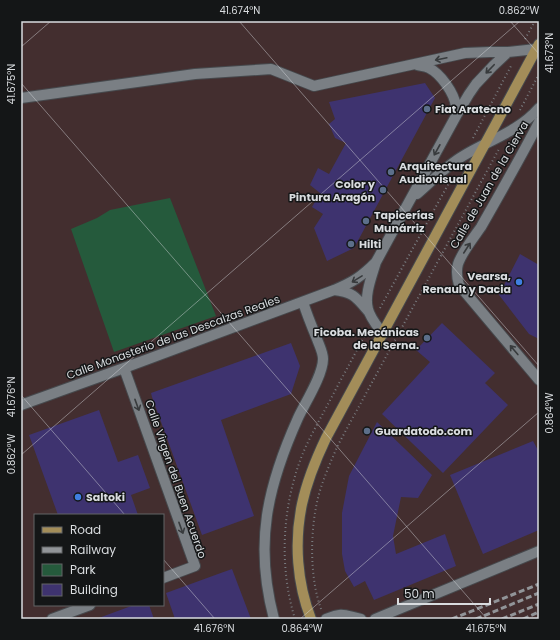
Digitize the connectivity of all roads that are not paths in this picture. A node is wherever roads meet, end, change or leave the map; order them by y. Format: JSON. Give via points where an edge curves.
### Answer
{"nodes":[{"id":1,"x":537,"y":47,"type":"edge"},
{"id":2,"x":508,"y":52,"type":"junction"},
{"id":3,"x":416,"y":64,"type":"junction"},
{"id":4,"x":21,"y":98,"type":"edge"},
{"id":5,"x":539,"y":108,"type":"edge"},
{"id":6,"x":456,"y":116,"type":"junction"},
{"id":7,"x":539,"y":122,"type":"edge"},
{"id":8,"x":486,"y":144,"type":"junction"},
{"id":9,"x":411,"y":199,"type":"junction"},
{"id":10,"x":376,"y":262,"type":"junction"},
{"id":11,"x":334,"y":290,"type":"junction"},
{"id":12,"x":303,"y":302,"type":"junction"},
{"id":13,"x":371,"y":315,"type":"junction"},
{"id":14,"x":383,"y":334,"type":"junction"},
{"id":15,"x":124,"y":368,"type":"junction"},
{"id":16,"x":539,"y":380,"type":"edge"},
{"id":17,"x":21,"y":405,"type":"edge"},
{"id":18,"x":539,"y":551,"type":"edge"},
{"id":19,"x":164,"y":578,"type":"edge"},
{"id":20,"x":87,"y":606,"type":"edge"},
{"id":21,"x":52,"y":619,"type":"edge"},
{"id":22,"x":274,"y":619,"type":"edge"},
{"id":23,"x":311,"y":619,"type":"edge"},
{"id":24,"x":326,"y":619,"type":"edge"},
{"id":25,"x":361,"y":619,"type":"edge"},
{"id":26,"x":375,"y":619,"type":"edge"}],
"edges":[{"from":1,"to":2,"type":"street"},
{"from":1,"to":8,"type":"main road"},
{"from":2,"to":3,"type":"street","one_way":true,"via":[[465,53]]},
{"from":2,"to":6,"type":"street","one_way":true,"via":[[476,84]]},
{"from":3,"to":4,"type":"street","via":[[314,86],[271,69],[194,74]]},
{"from":3,"to":6,"type":"street","via":[[435,72],[447,86],[456,105]]},
{"from":5,"to":8,"type":"street","name":"Calle de Juan de la Cierva","via":[[529,119]]},
{"from":6,"to":9,"type":"street","one_way":true},
{"from":16,"to":7,"type":"street","name":"Calle de Juan de la Cierva","one_way":true,"via":[[459,285],[457,278],[461,256],[524,152]]},
{"from":8,"to":9,"type":"street","name":"Calle de Juan de la Cierva","via":[[447,167]]},
{"from":8,"to":14,"type":"main road"},
{"from":9,"to":10,"type":"street"},
{"from":10,"to":11,"type":"street","name":"Calle Monasterio de las Descalzas Reales","one_way":true,"via":[[356,280]]},
{"from":10,"to":13,"type":"street","via":[[367,303]]},
{"from":11,"to":12,"type":"street","name":"Calle Monasterio de las Descalzas Reales"},
{"from":11,"to":13,"type":"street","via":[[352,294]]},
{"from":12,"to":15,"type":"street","name":"Calle Monasterio de las Descalzas Reales"},
{"from":12,"to":22,"type":"street","via":[[322,352],[323,365],[276,473],[268,505],[264,557]]},
{"from":13,"to":14,"type":"street"},
{"from":14,"to":23,"type":"main road","via":[[326,438],[306,488],[298,546],[303,596]]},
{"from":15,"to":17,"type":"street","name":"Calle Monasterio de las Descalzas Reales"},
{"from":15,"to":19,"type":"street","name":"Calle Virgen del Buen Acuerdo","one_way":true,"via":[[195,566]]},
{"from":18,"to":26,"type":"street"},
{"from":20,"to":21,"type":"street"},
{"from":24,"to":25,"type":"street","via":[[342,614]]}]}
